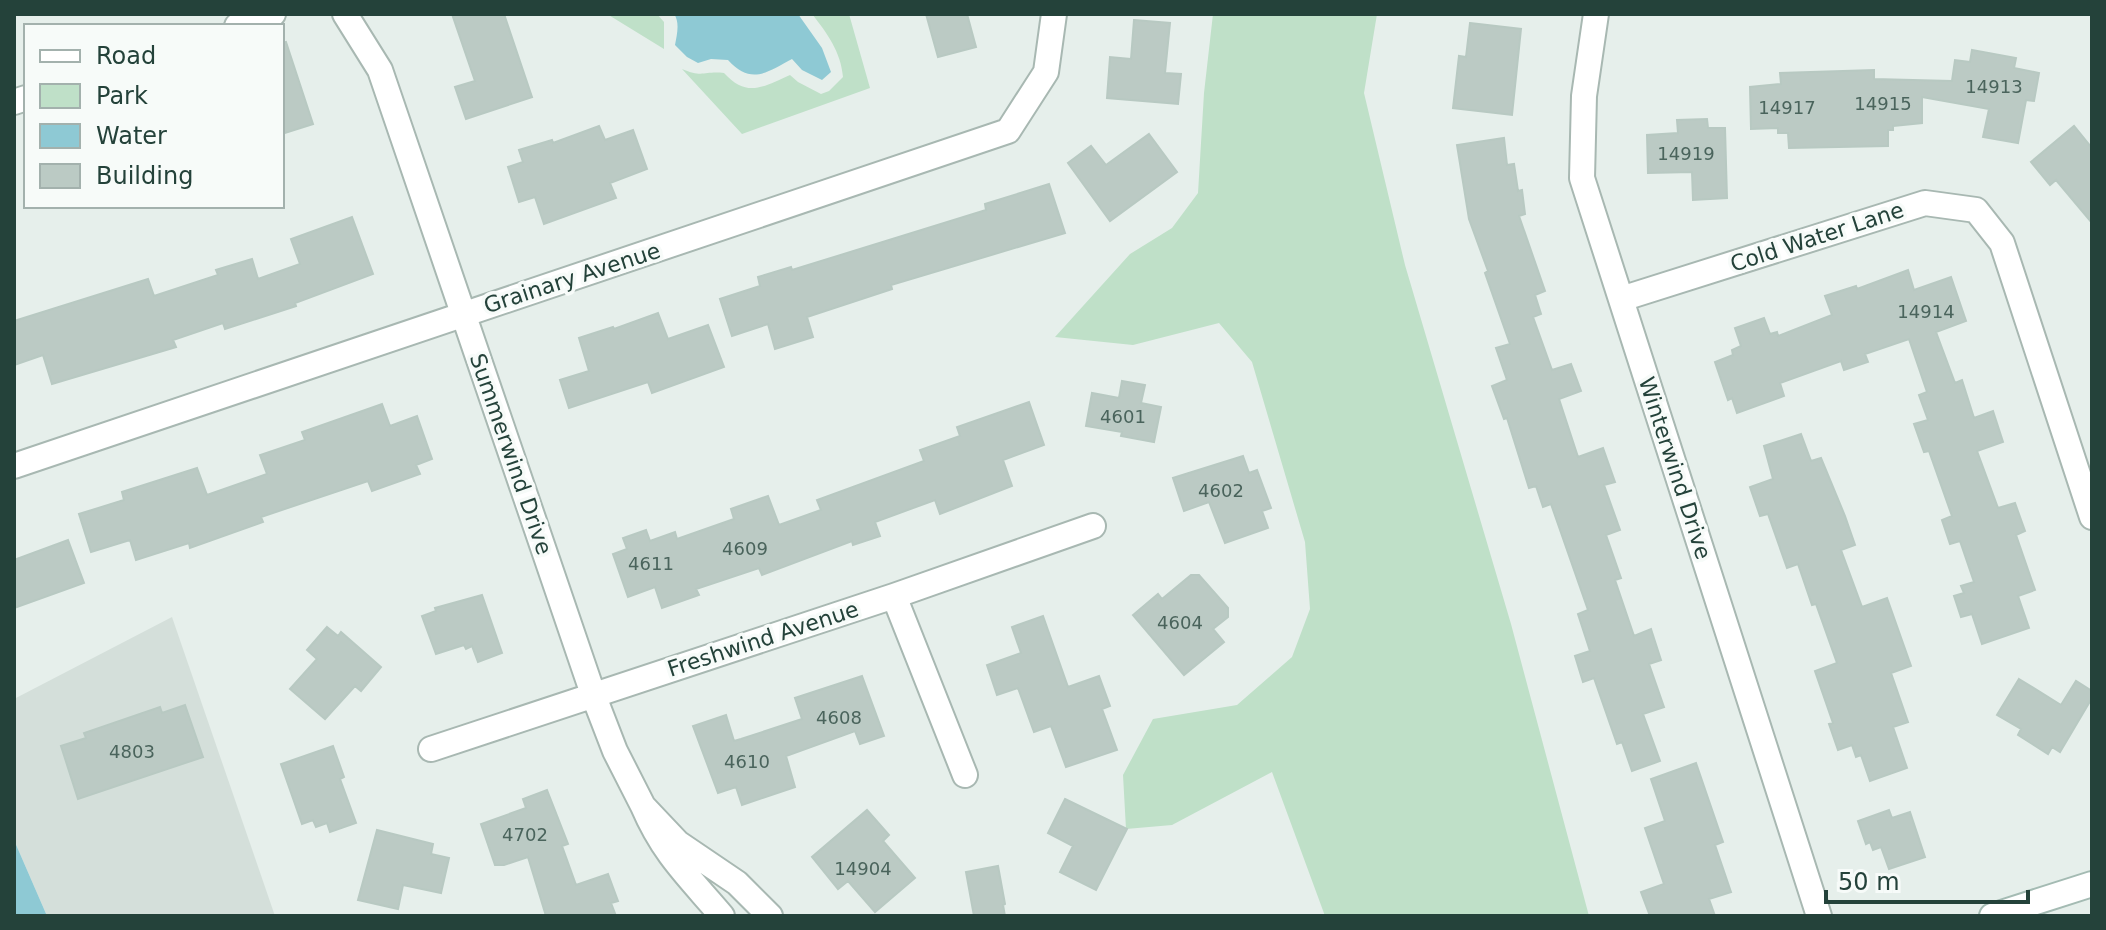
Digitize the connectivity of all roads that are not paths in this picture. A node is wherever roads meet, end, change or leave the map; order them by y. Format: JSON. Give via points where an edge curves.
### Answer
{"nodes":[{"id":1,"x":273,"y":14,"type":"edge"},
{"id":2,"x":345,"y":14,"type":"edge"},
{"id":3,"x":1054,"y":14,"type":"edge"},
{"id":4,"x":1596,"y":14,"type":"edge"},
{"id":5,"x":243,"y":24,"type":"edge"},
{"id":6,"x":1621,"y":299,"type":"junction"},
{"id":7,"x":464,"y":314,"type":"junction"},
{"id":8,"x":14,"y":466,"type":"edge"},
{"id":9,"x":2092,"y":517,"type":"edge"},
{"id":10,"x":1093,"y":526,"type":"dead end"},
{"id":11,"x":894,"y":596,"type":"junction"},
{"id":12,"x":593,"y":694,"type":"junction"},
{"id":13,"x":431,"y":749,"type":"dead end"},
{"id":14,"x":965,"y":775,"type":"dead end"},
{"id":15,"x":643,"y":806,"type":"junction"},
{"id":16,"x":2092,"y":884,"type":"edge"},
{"id":17,"x":722,"y":916,"type":"edge"},
{"id":18,"x":770,"y":916,"type":"edge"},
{"id":19,"x":1819,"y":916,"type":"edge"},
{"id":20,"x":1992,"y":916,"type":"edge"}],
"edges":[{"from":1,"to":5,"type":"street"},
{"from":2,"to":7,"type":"street","name":"Summerwind Drive","via":[[380,70]]},
{"from":3,"to":7,"type":"street","name":"Grainary Avenue","via":[[1046,72],[1008,131]]},
{"from":4,"to":6,"type":"street","name":"Winterwind Drive","via":[[1584,96],[1582,178]]},
{"from":6,"to":9,"type":"street","name":"Cold Water Lane","via":[[1925,203],[1976,210],[2002,243]]},
{"from":6,"to":19,"type":"street","name":"Winterwind Drive"},
{"from":7,"to":8,"type":"street","name":"Grainary Avenue"},
{"from":7,"to":12,"type":"street","name":"Summerwind Drive"},
{"from":10,"to":11,"type":"street","name":"Freshwind Avenue"},
{"from":11,"to":12,"type":"street","name":"Freshwind Avenue"},
{"from":11,"to":14,"type":"street"},
{"from":12,"to":13,"type":"street","name":"Freshwind Avenue"},
{"from":12,"to":15,"type":"street","name":"Summerwind Drive"},
{"from":15,"to":17,"type":"street","name":"Summerwind Drive","via":[[676,865]]},
{"from":15,"to":18,"type":"street","name":"Summerwind Drive","via":[[678,843],[737,883]]},
{"from":16,"to":20,"type":"street"}]}
